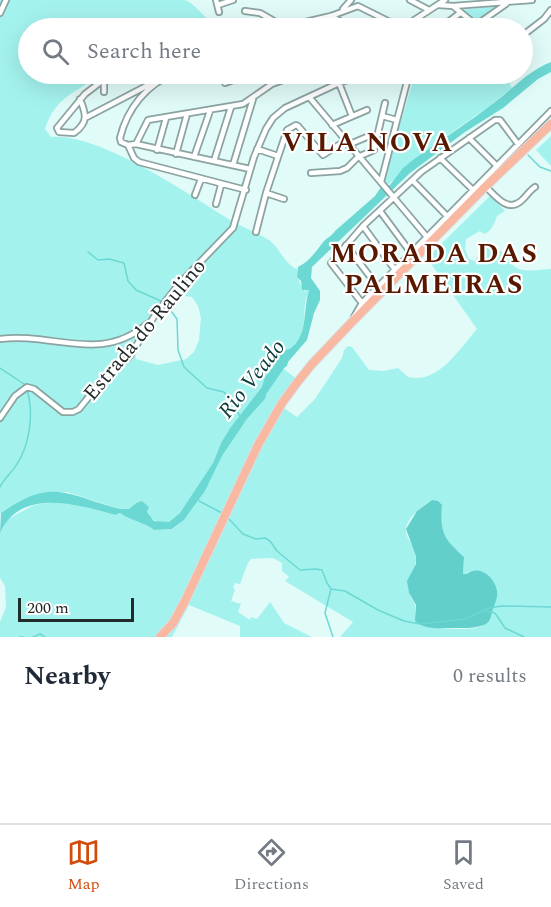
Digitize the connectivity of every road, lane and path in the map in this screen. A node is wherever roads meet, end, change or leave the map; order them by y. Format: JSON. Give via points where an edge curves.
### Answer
{"nodes":[{"id":1,"x":6,"y":0,"type":"edge"},
{"id":2,"x":232,"y":0,"type":"edge"},
{"id":3,"x":351,"y":0,"type":"edge"},
{"id":4,"x":410,"y":0,"type":"edge"},
{"id":5,"x":445,"y":0,"type":"edge"},
{"id":6,"x":532,"y":0,"type":"edge"},
{"id":7,"x":217,"y":2,"type":"edge"},
{"id":8,"x":508,"y":2,"type":"junction"},
{"id":9,"x":439,"y":5,"type":"junction"},
{"id":10,"x":453,"y":6,"type":"junction"},
{"id":11,"x":429,"y":10,"type":"junction"},
{"id":12,"x":551,"y":10,"type":"edge"},
{"id":13,"x":245,"y":11,"type":"dead end"},
{"id":14,"x":341,"y":11,"type":"junction"},
{"id":15,"x":219,"y":12,"type":"dead end"},
{"id":16,"x":0,"y":13,"type":"edge"},
{"id":17,"x":260,"y":13,"type":"junction"},
{"id":18,"x":460,"y":13,"type":"junction"},
{"id":19,"x":332,"y":16,"type":"junction"},
{"id":20,"x":259,"y":18,"type":"edge"},
{"id":21,"x":267,"y":18,"type":"edge"},
{"id":22,"x":324,"y":18,"type":"edge"},
{"id":23,"x":335,"y":18,"type":"edge"},
{"id":24,"x":383,"y":18,"type":"edge"},
{"id":25,"x":417,"y":18,"type":"edge"},
{"id":26,"x":453,"y":18,"type":"edge"},
{"id":27,"x":466,"y":18,"type":"edge"},
{"id":28,"x":487,"y":18,"type":"edge"},
{"id":29,"x":533,"y":28,"type":"edge"},
{"id":30,"x":98,"y":84,"type":"edge"},
{"id":31,"x":104,"y":84,"type":"edge"},
{"id":32,"x":151,"y":84,"type":"edge"},
{"id":33,"x":155,"y":84,"type":"edge"},
{"id":34,"x":272,"y":84,"type":"edge"},
{"id":35,"x":337,"y":84,"type":"edge"},
{"id":36,"x":339,"y":84,"type":"edge"},
{"id":37,"x":406,"y":84,"type":"edge"},
{"id":38,"x":104,"y":92,"type":"dead end"},
{"id":39,"x":310,"y":98,"type":"junction"},
{"id":40,"x":80,"y":99,"type":"junction"},
{"id":41,"x":253,"y":99,"type":"junction"},
{"id":42,"x":385,"y":103,"type":"dead end"},
{"id":43,"x":231,"y":107,"type":"junction"},
{"id":44,"x":367,"y":110,"type":"dead end"},
{"id":45,"x":210,"y":111,"type":"junction"},
{"id":46,"x":551,"y":111,"type":"edge"},
{"id":47,"x":187,"y":114,"type":"junction"},
{"id":48,"x":352,"y":116,"type":"junction"},
{"id":49,"x":382,"y":116,"type":"junction"},
{"id":50,"x":87,"y":117,"type":"junction"},
{"id":51,"x":166,"y":118,"type":"junction"},
{"id":52,"x":397,"y":120,"type":"junction"},
{"id":53,"x":551,"y":124,"type":"edge"},
{"id":54,"x":332,"y":125,"type":"junction"},
{"id":55,"x":369,"y":136,"type":"dead end"},
{"id":56,"x":469,"y":138,"type":"junction"},
{"id":57,"x":347,"y":143,"type":"junction"},
{"id":58,"x":136,"y":144,"type":"junction"},
{"id":59,"x":518,"y":144,"type":"junction"},
{"id":60,"x":128,"y":145,"type":"junction"},
{"id":61,"x":257,"y":149,"type":"junction"},
{"id":62,"x":157,"y":150,"type":"junction"},
{"id":63,"x":176,"y":154,"type":"junction"},
{"id":64,"x":278,"y":156,"type":"junction"},
{"id":65,"x":194,"y":157,"type":"junction"},
{"id":66,"x":358,"y":157,"type":"junction"},
{"id":67,"x":440,"y":158,"type":"junction"},
{"id":68,"x":214,"y":161,"type":"junction"},
{"id":69,"x":233,"y":165,"type":"junction"},
{"id":70,"x":497,"y":166,"type":"junction"},
{"id":71,"x":250,"y":169,"type":"junction"},
{"id":72,"x":311,"y":173,"type":"dead end"},
{"id":73,"x":201,"y":179,"type":"junction"},
{"id":74,"x":413,"y":181,"type":"junction"},
{"id":75,"x":381,"y":182,"type":"junction"},
{"id":76,"x":221,"y":185,"type":"junction"},
{"id":77,"x":485,"y":186,"type":"junction"},
{"id":78,"x":535,"y":187,"type":"dead end"},
{"id":79,"x":246,"y":190,"type":"junction"},
{"id":80,"x":473,"y":190,"type":"junction"},
{"id":81,"x":266,"y":193,"type":"junction"},
{"id":82,"x":195,"y":195,"type":"dead end"},
{"id":83,"x":393,"y":196,"type":"junction"},
{"id":84,"x":284,"y":199,"type":"dead end"},
{"id":85,"x":216,"y":204,"type":"dead end"},
{"id":86,"x":380,"y":211,"type":"junction"},
{"id":87,"x":447,"y":216,"type":"junction"},
{"id":88,"x":363,"y":226,"type":"junction"},
{"id":89,"x":256,"y":232,"type":"dead end"},
{"id":90,"x":427,"y":237,"type":"junction"},
{"id":91,"x":346,"y":245,"type":"junction"},
{"id":92,"x":411,"y":253,"type":"junction"},
{"id":93,"x":395,"y":270,"type":"junction"},
{"id":94,"x":378,"y":287,"type":"junction"},
{"id":95,"x":362,"y":303,"type":"junction"},
{"id":96,"x":151,"y":321,"type":"junction"},
{"id":97,"x":351,"y":323,"type":"junction"},
{"id":98,"x":0,"y":339,"type":"edge"},
{"id":99,"x":0,"y":418,"type":"edge"},
{"id":100,"x":160,"y":637,"type":"edge"}],
"edges":[{"from":1,"to":16,"type":"street"},
{"from":2,"to":7,"type":"street"},
{"from":3,"to":14,"type":"street"},
{"from":4,"to":11,"type":"street"},
{"from":5,"to":9,"type":"street"},
{"from":6,"to":8,"type":"street"},
{"from":7,"to":15,"type":"street"},
{"from":8,"to":10,"type":"street"},
{"from":8,"to":28,"type":"street"},
{"from":9,"to":10,"type":"street"},
{"from":9,"to":11,"type":"street"},
{"from":10,"to":18,"type":"street"},
{"from":11,"to":25,"type":"street"},
{"from":12,"to":29,"type":"street"},
{"from":13,"to":17,"type":"street"},
{"from":14,"to":19,"type":"street"},
{"from":14,"to":24,"type":"street","via":[[360,6]]},
{"from":17,"to":20,"type":"street"},
{"from":17,"to":21,"type":"street"},
{"from":18,"to":26,"type":"street"},
{"from":18,"to":27,"type":"street"},
{"from":19,"to":22,"type":"street"},
{"from":19,"to":23,"type":"street"},
{"from":30,"to":40,"type":"street"},
{"from":31,"to":38,"type":"street"},
{"from":32,"to":50,"type":"street"},
{"from":33,"to":60,"type":"street","via":[[129,114],[120,138]]},
{"from":34,"to":41,"type":"street"},
{"from":35,"to":39,"type":"street"},
{"from":36,"to":48,"type":"street"},
{"from":37,"to":52,"type":"street"},
{"from":39,"to":54,"type":"street"},
{"from":39,"to":61,"type":"street","via":[[279,112]]},
{"from":40,"to":50,"type":"street"},
{"from":40,"to":50,"type":"street","via":[[57,130],[74,133]]},
{"from":41,"to":43,"type":"street"},
{"from":41,"to":69,"type":"street"},
{"from":42,"to":49,"type":"street"},
{"from":43,"to":45,"type":"street"},
{"from":43,"to":68,"type":"street"},
{"from":44,"to":48,"type":"street"},
{"from":45,"to":47,"type":"street"},
{"from":45,"to":65,"type":"street"},
{"from":46,"to":59,"type":"street"},
{"from":47,"to":51,"type":"street"},
{"from":47,"to":63,"type":"street"},
{"from":48,"to":54,"type":"street"},
{"from":49,"to":52,"type":"street"},
{"from":49,"to":66,"type":"street","via":[[372,152]]},
{"from":51,"to":58,"type":"street","via":[[148,120]]},
{"from":51,"to":62,"type":"street"},
{"from":52,"to":75,"type":"street"},
{"from":53,"to":77,"type":"highway"},
{"from":54,"to":57,"type":"street"},
{"from":55,"to":57,"type":"street"},
{"from":56,"to":59,"type":"street","via":[[500,120]]},
{"from":56,"to":67,"type":"street"},
{"from":56,"to":70,"type":"street"},
{"from":57,"to":64,"type":"street","via":[[323,155],[296,125],[285,134]]},
{"from":57,"to":66,"type":"street"},
{"from":58,"to":60,"type":"street"},
{"from":58,"to":62,"type":"street"},
{"from":59,"to":70,"type":"street"},
{"from":60,"to":73,"type":"street","via":[[136,161]]},
{"from":61,"to":64,"type":"street"},
{"from":61,"to":71,"type":"street"},
{"from":62,"to":63,"type":"street"},
{"from":63,"to":65,"type":"street"},
{"from":64,"to":81,"type":"street"},
{"from":65,"to":68,"type":"street"},
{"from":66,"to":72,"type":"street","via":[[340,171]]},
{"from":66,"to":75,"type":"street"},
{"from":67,"to":74,"type":"street"},
{"from":67,"to":80,"type":"street"},
{"from":68,"to":69,"type":"street"},
{"from":69,"to":71,"type":"street"},
{"from":70,"to":80,"type":"street"},
{"from":71,"to":79,"type":"street"},
{"from":73,"to":76,"type":"street"},
{"from":73,"to":82,"type":"street"},
{"from":74,"to":83,"type":"street"},
{"from":74,"to":87,"type":"street"},
{"from":75,"to":83,"type":"street"},
{"from":76,"to":79,"type":"street"},
{"from":76,"to":85,"type":"street"},
{"from":77,"to":78,"type":"street","via":[[509,206],[520,202]]},
{"from":77,"to":97,"type":"highway"},
{"from":79,"to":96,"type":"street","name":"Estrada do Raulino","via":[[233,228],[179,284]]},
{"from":80,"to":87,"type":"street"},
{"from":81,"to":84,"type":"street"},
{"from":81,"to":89,"type":"street"},
{"from":83,"to":86,"type":"street"},
{"from":83,"to":90,"type":"street"},
{"from":86,"to":88,"type":"street"},
{"from":86,"to":92,"type":"street"},
{"from":87,"to":90,"type":"street"},
{"from":88,"to":91,"type":"street"},
{"from":88,"to":93,"type":"street"},
{"from":90,"to":92,"type":"street"},
{"from":91,"to":94,"type":"street"},
{"from":91,"to":95,"type":"street","via":[[331,265]]},
{"from":92,"to":93,"type":"street"},
{"from":93,"to":94,"type":"street"},
{"from":94,"to":95,"type":"street"},
{"from":95,"to":97,"type":"street"},
{"from":96,"to":98,"type":"street","via":[[106,345]]},
{"from":96,"to":99,"type":"street","name":"Estrada do Raulino","via":[[130,356],[104,378],[79,409],[63,412],[27,387],[15,396]]},
{"from":97,"to":100,"type":"highway","via":[[282,403],[185,601]]}]}
